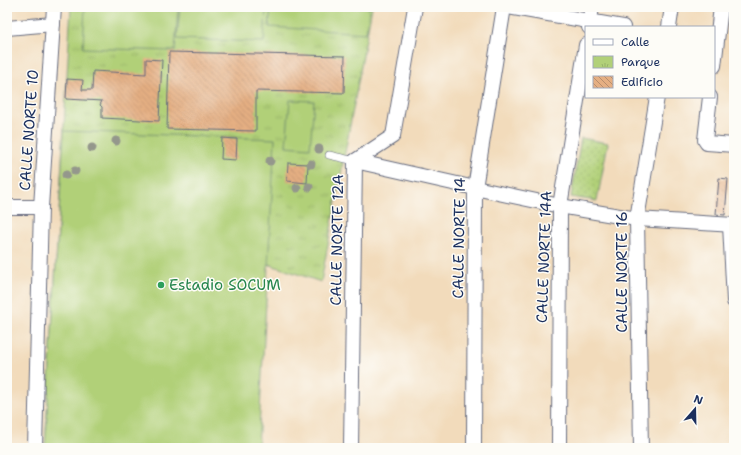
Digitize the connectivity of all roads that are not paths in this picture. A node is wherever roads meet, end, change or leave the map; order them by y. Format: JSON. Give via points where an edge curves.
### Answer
{"nodes":[{"id":1,"x":54,"y":7,"type":"edge"},
{"id":2,"x":415,"y":7,"type":"edge"},
{"id":3,"x":504,"y":7,"type":"edge"},
{"id":4,"x":508,"y":7,"type":"edge"},
{"id":5,"x":592,"y":7,"type":"edge"},
{"id":6,"x":672,"y":7,"type":"edge"},
{"id":7,"x":721,"y":7,"type":"edge"},
{"id":8,"x":53,"y":24,"type":"junction"},
{"id":9,"x":589,"y":24,"type":"edge"},
{"id":10,"x":612,"y":26,"type":"edge"},
{"id":11,"x":669,"y":26,"type":"edge"},
{"id":12,"x":7,"y":28,"type":"edge"},
{"id":13,"x":585,"y":51,"type":"edge"},
{"id":14,"x":715,"y":58,"type":"edge"},
{"id":15,"x":657,"y":98,"type":"edge"},
{"id":16,"x":710,"y":98,"type":"edge"},
{"id":17,"x":734,"y":146,"type":"edge"},
{"id":18,"x":329,"y":155,"type":"dead end"},
{"id":19,"x":355,"y":161,"type":"junction"},
{"id":20,"x":475,"y":188,"type":"junction"},
{"id":21,"x":560,"y":206,"type":"junction"},
{"id":22,"x":7,"y":207,"type":"edge"},
{"id":23,"x":41,"y":208,"type":"junction"},
{"id":24,"x":637,"y":219,"type":"junction"},
{"id":25,"x":732,"y":225,"type":"edge"},
{"id":26,"x":734,"y":301,"type":"edge"},
{"id":27,"x":35,"y":448,"type":"edge"},
{"id":28,"x":351,"y":448,"type":"edge"},
{"id":29,"x":474,"y":448,"type":"edge"},
{"id":30,"x":559,"y":448,"type":"edge"},
{"id":31,"x":641,"y":448,"type":"edge"}],
"edges":[{"from":1,"to":8,"type":"street","name":"CALLE NORTE 10"},
{"from":2,"to":19,"type":"street","name":"CALLE NORTE 12A","via":[[393,136]]},
{"from":3,"to":20,"type":"street","name":"CALLE NORTE 14"},
{"from":4,"to":9,"type":"street"},
{"from":5,"to":9,"type":"street"},
{"from":6,"to":11,"type":"street"},
{"from":7,"to":14,"type":"street"},
{"from":8,"to":12,"type":"street"},
{"from":8,"to":23,"type":"street","name":"CALLE NORTE 10"},
{"from":9,"to":10,"type":"street"},
{"from":13,"to":21,"type":"street","name":"CALLE NORTE 14A"},
{"from":15,"to":24,"type":"street","name":"CALLE NORTE 16"},
{"from":16,"to":17,"type":"street","via":[[705,140],[707,143]]},
{"from":18,"to":19,"type":"lane"},
{"from":19,"to":20,"type":"street"},
{"from":19,"to":28,"type":"street","name":"CALLE NORTE 12A"},
{"from":20,"to":21,"type":"street"},
{"from":20,"to":29,"type":"street","name":"CALLE NORTE 14"},
{"from":21,"to":24,"type":"street"},
{"from":21,"to":30,"type":"street","name":"CALLE NORTE 14A"},
{"from":22,"to":23,"type":"street"},
{"from":23,"to":27,"type":"street","name":"CALLE NORTE 10"},
{"from":24,"to":25,"type":"street"},
{"from":24,"to":31,"type":"street","name":"CALLE NORTE 16"},
{"from":25,"to":26,"type":"street"}]}
